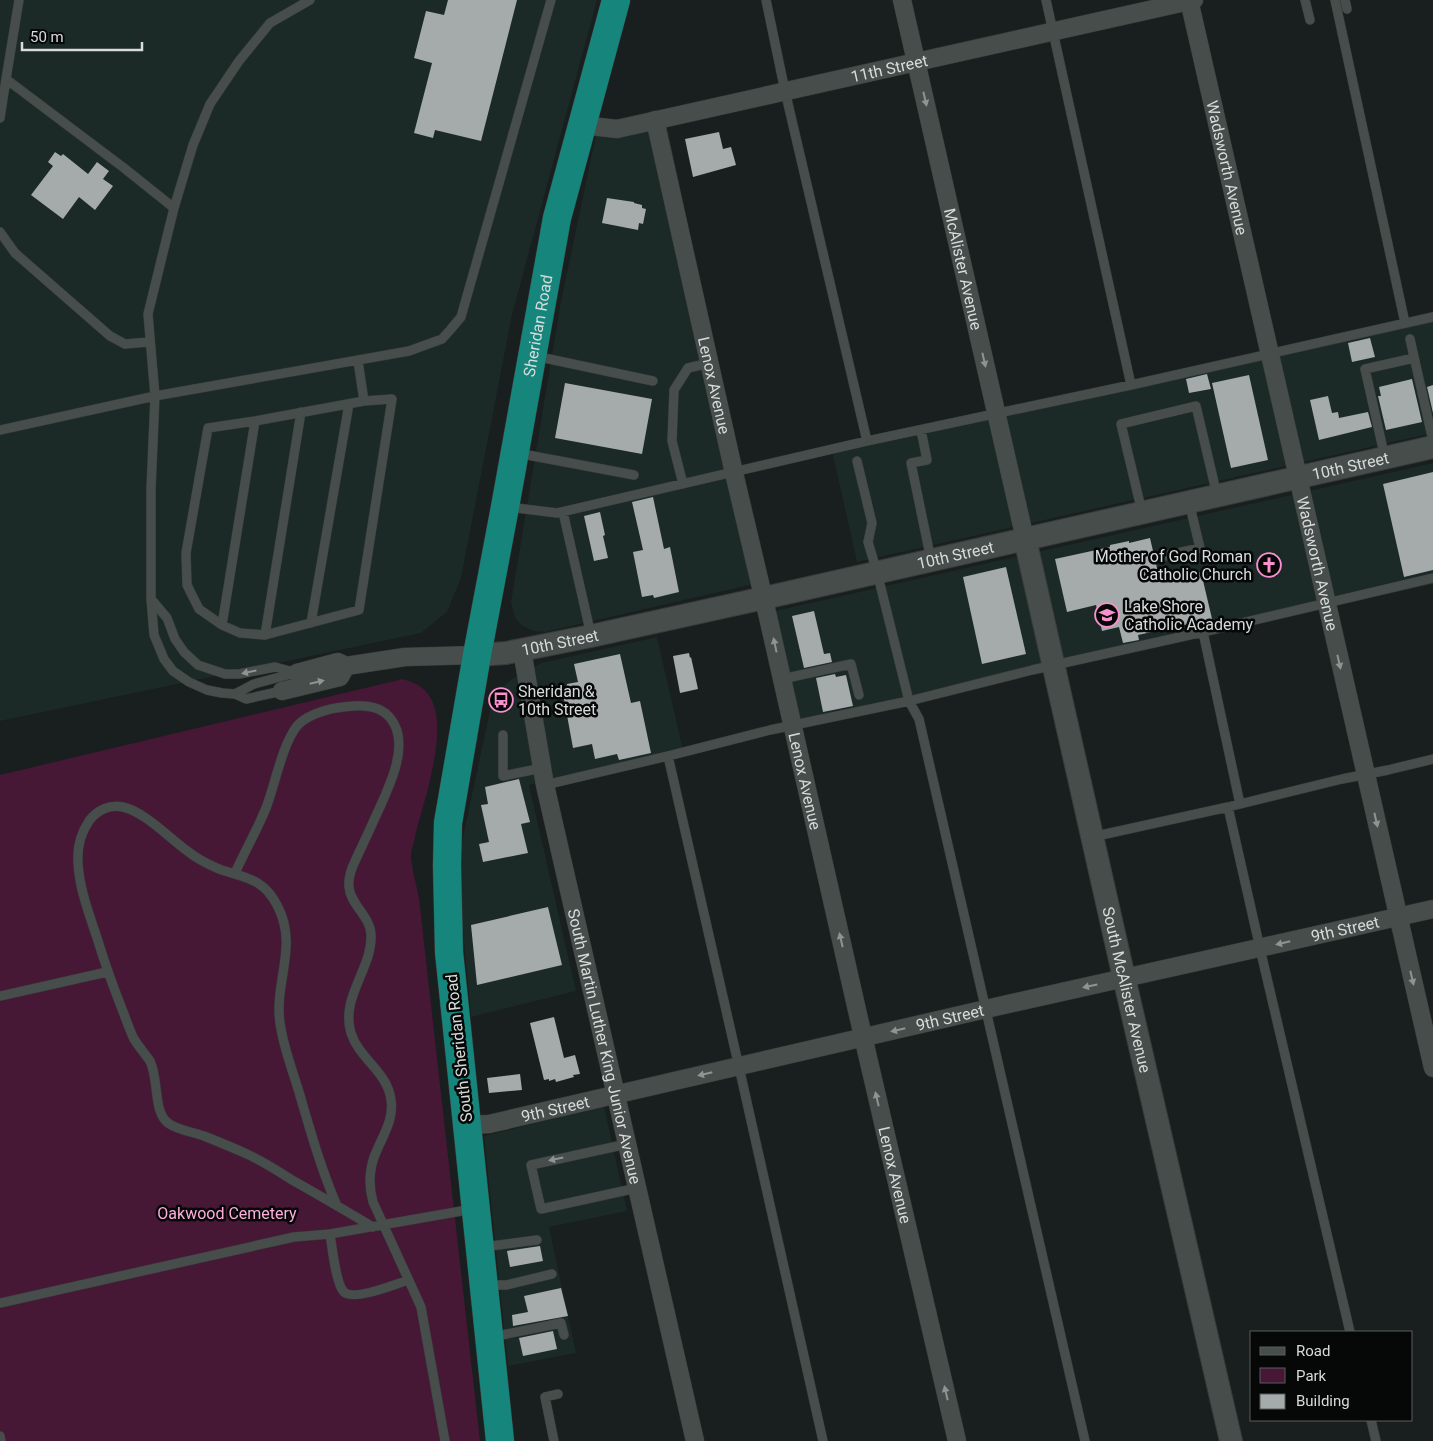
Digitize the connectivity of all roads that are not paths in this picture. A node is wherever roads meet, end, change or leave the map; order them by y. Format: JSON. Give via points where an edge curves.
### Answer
{"nodes":[{"id":1,"x":19,"y":0,"type":"edge"},
{"id":2,"x":310,"y":0,"type":"edge"},
{"id":3,"x":551,"y":0,"type":"edge"},
{"id":4,"x":616,"y":0,"type":"edge"},
{"id":5,"x":766,"y":0,"type":"edge"},
{"id":6,"x":902,"y":0,"type":"edge"},
{"id":7,"x":1046,"y":0,"type":"edge"},
{"id":8,"x":1191,"y":0,"type":"edge"},
{"id":9,"x":1306,"y":0,"type":"edge"},
{"id":10,"x":1335,"y":0,"type":"edge"},
{"id":11,"x":1310,"y":20,"type":"dead end"},
{"id":12,"x":1053,"y":31,"type":"junction"},
{"id":13,"x":916,"y":62,"type":"junction"},
{"id":14,"x":6,"y":78,"type":"junction"},
{"id":15,"x":785,"y":91,"type":"junction"},
{"id":16,"x":0,"y":118,"type":"edge"},
{"id":17,"x":656,"y":120,"type":"junction"},
{"id":18,"x":582,"y":125,"type":"junction"},
{"id":19,"x":174,"y":208,"type":"junction"},
{"id":20,"x":0,"y":232,"type":"edge"},
{"id":21,"x":1433,"y":317,"type":"edge"},
{"id":22,"x":1405,"y":323,"type":"junction"},
{"id":23,"x":1410,"y":339,"type":"dead end"},
{"id":24,"x":149,"y":342,"type":"junction"},
{"id":25,"x":1269,"y":354,"type":"junction"},
{"id":26,"x":532,"y":355,"type":"junction"},
{"id":27,"x":1414,"y":358,"type":"junction"},
{"id":28,"x":358,"y":361,"type":"junction"},
{"id":29,"x":710,"y":364,"type":"junction"},
{"id":30,"x":653,"y":382,"type":"dead end"},
{"id":31,"x":1131,"y":385,"type":"junction"},
{"id":32,"x":155,"y":396,"type":"junction"},
{"id":33,"x":364,"y":401,"type":"junction"},
{"id":34,"x":348,"y":404,"type":"junction"},
{"id":35,"x":301,"y":412,"type":"junction"},
{"id":36,"x":996,"y":413,"type":"junction"},
{"id":37,"x":255,"y":421,"type":"junction"},
{"id":38,"x":0,"y":430,"type":"edge"},
{"id":39,"x":921,"y":430,"type":"junction"},
{"id":40,"x":1433,"y":440,"type":"edge"},
{"id":41,"x":867,"y":441,"type":"junction"},
{"id":42,"x":1433,"y":447,"type":"edge"},
{"id":43,"x":515,"y":452,"type":"junction"},
{"id":44,"x":1384,"y":458,"type":"junction"},
{"id":45,"x":857,"y":461,"type":"dead end"},
{"id":46,"x":734,"y":472,"type":"junction"},
{"id":47,"x":634,"y":475,"type":"dead end"},
{"id":48,"x":1297,"y":478,"type":"junction"},
{"id":49,"x":683,"y":484,"type":"junction"},
{"id":50,"x":1217,"y":496,"type":"junction"},
{"id":51,"x":1189,"y":502,"type":"junction"},
{"id":52,"x":505,"y":507,"type":"junction"},
{"id":53,"x":562,"y":512,"type":"junction"},
{"id":54,"x":1142,"y":513,"type":"junction"},
{"id":55,"x":1025,"y":538,"type":"junction"},
{"id":56,"x":1164,"y":556,"type":"dead end"},
{"id":57,"x":931,"y":560,"type":"junction"},
{"id":58,"x":877,"y":572,"type":"junction"},
{"id":59,"x":1433,"y":578,"type":"edge"},
{"id":60,"x":764,"y":598,"type":"junction"},
{"id":61,"x":151,"y":599,"type":"junction"},
{"id":62,"x":1326,"y":604,"type":"junction"},
{"id":63,"x":311,"y":623,"type":"junction"},
{"id":64,"x":222,"y":625,"type":"junction"},
{"id":65,"x":1204,"y":632,"type":"junction"},
{"id":66,"x":265,"y":635,"type":"junction"},
{"id":67,"x":591,"y":636,"type":"junction"},
{"id":68,"x":522,"y":650,"type":"junction"},
{"id":69,"x":477,"y":655,"type":"junction"},
{"id":70,"x":1053,"y":665,"type":"junction"},
{"id":71,"x":346,"y":666,"type":"junction"},
{"id":72,"x":297,"y":673,"type":"junction"},
{"id":73,"x":782,"y":679,"type":"junction"},
{"id":74,"x":282,"y":690,"type":"joint"},
{"id":75,"x":235,"y":694,"type":"junction"},
{"id":76,"x":859,"y":695,"type":"dead end"},
{"id":77,"x":908,"y":701,"type":"junction"},
{"id":78,"x":793,"y":725,"type":"junction"},
{"id":79,"x":502,"y":735,"type":"dead end"},
{"id":80,"x":668,"y":756,"type":"junction"},
{"id":81,"x":1433,"y":759,"type":"edge"},
{"id":82,"x":1365,"y":775,"type":"junction"},
{"id":83,"x":544,"y":776,"type":"junction"},
{"id":84,"x":1240,"y":804,"type":"junction"},
{"id":85,"x":1228,"y":807,"type":"junction"},
{"id":86,"x":1092,"y":837,"type":"junction"},
{"id":87,"x":234,"y":873,"type":"junction"},
{"id":88,"x":1433,"y":909,"type":"edge"},
{"id":89,"x":1398,"y":917,"type":"junction"},
{"id":90,"x":1260,"y":948,"type":"junction"},
{"id":91,"x":107,"y":972,"type":"junction"},
{"id":92,"x":1125,"y":979,"type":"junction"},
{"id":93,"x":0,"y":996,"type":"edge"},
{"id":94,"x":986,"y":1009,"type":"junction"},
{"id":95,"x":864,"y":1038,"type":"junction"},
{"id":96,"x":740,"y":1066,"type":"junction"},
{"id":97,"x":1433,"y":1068,"type":"edge"},
{"id":98,"x":616,"y":1095,"type":"junction"},
{"id":99,"x":467,"y":1125,"type":"junction"},
{"id":100,"x":627,"y":1144,"type":"junction"},
{"id":101,"x":637,"y":1188,"type":"junction"},
{"id":102,"x":337,"y":1206,"type":"junction"},
{"id":103,"x":476,"y":1209,"type":"junction"},
{"id":104,"x":384,"y":1224,"type":"junction"},
{"id":105,"x":373,"y":1226,"type":"junction"},
{"id":106,"x":330,"y":1234,"type":"junction"},
{"id":107,"x":536,"y":1240,"type":"dead end"},
{"id":108,"x":480,"y":1247,"type":"junction"},
{"id":109,"x":552,"y":1274,"type":"dead end"},
{"id":110,"x":408,"y":1280,"type":"junction"},
{"id":111,"x":484,"y":1286,"type":"junction"},
{"id":112,"x":0,"y":1303,"type":"edge"},
{"id":113,"x":1350,"y":1331,"type":"edge"},
{"id":114,"x":564,"y":1336,"type":"dead end"},
{"id":115,"x":490,"y":1338,"type":"junction"},
{"id":116,"x":558,"y":1394,"type":"dead end"},
{"id":117,"x":1371,"y":1421,"type":"edge"},
{"id":118,"x":0,"y":1436,"type":"edge"},
{"id":119,"x":1,"y":1441,"type":"edge"},
{"id":120,"x":445,"y":1441,"type":"edge"},
{"id":121,"x":500,"y":1441,"type":"edge"},
{"id":122,"x":554,"y":1441,"type":"edge"},
{"id":123,"x":695,"y":1441,"type":"edge"},
{"id":124,"x":823,"y":1441,"type":"edge"},
{"id":125,"x":956,"y":1441,"type":"edge"},
{"id":126,"x":1085,"y":1441,"type":"edge"},
{"id":127,"x":1231,"y":1441,"type":"edge"},
{"id":128,"x":1376,"y":1441,"type":"edge"}],
"edges":[{"from":1,"to":14,"type":"lane"},
{"from":2,"to":19,"type":"lane","via":[[270,22],[210,104],[193,144]]},
{"from":3,"to":28,"type":"lane","via":[[461,317],[442,338],[429,344],[409,352]]},
{"from":4,"to":18,"type":"highway","name":"Sheridan Road"},
{"from":5,"to":15,"type":"lane"},
{"from":6,"to":13,"type":"street","name":"McAlister Avenue"},
{"from":7,"to":12,"type":"lane"},
{"from":8,"to":12,"type":"street","name":"11th Street"},
{"from":8,"to":25,"type":"street","name":"Wadsworth Avenue"},
{"from":9,"to":11,"type":"lane"},
{"from":10,"to":22,"type":"lane"},
{"from":12,"to":13,"type":"street","name":"11th Street"},
{"from":12,"to":31,"type":"lane"},
{"from":13,"to":15,"type":"street","name":"11th Street"},
{"from":13,"to":36,"type":"street","name":"McAlister Avenue","one_way":true},
{"from":14,"to":16,"type":"lane"},
{"from":14,"to":19,"type":"lane"},
{"from":15,"to":17,"type":"street","name":"11th Street"},
{"from":15,"to":41,"type":"lane"},
{"from":17,"to":18,"type":"street","name":"11th Street","via":[[617,129]]},
{"from":17,"to":29,"type":"street","name":"Lenox Avenue"},
{"from":18,"to":26,"type":"highway","name":"Sheridan Road","via":[[557,218]]},
{"from":19,"to":24,"type":"lane","via":[[148,314]]},
{"from":20,"to":24,"type":"lane","via":[[15,253],[110,336],[125,344]]},
{"from":21,"to":22,"type":"lane"},
{"from":22,"to":25,"type":"lane"},
{"from":23,"to":27,"type":"lane"},
{"from":24,"to":32,"type":"lane"},
{"from":25,"to":31,"type":"lane"},
{"from":25,"to":48,"type":"street","name":"Wadsworth Avenue"},
{"from":26,"to":30,"type":"lane"},
{"from":26,"to":43,"type":"highway","name":"Sheridan Road"},
{"from":27,"to":40,"type":"lane"},
{"from":27,"to":44,"type":"lane","via":[[1365,369]]},
{"from":28,"to":32,"type":"lane"},
{"from":28,"to":33,"type":"lane"},
{"from":29,"to":46,"type":"street","name":"Lenox Avenue"},
{"from":29,"to":49,"type":"lane","via":[[688,368],[674,390],[672,441]]},
{"from":31,"to":36,"type":"lane"},
{"from":32,"to":38,"type":"lane"},
{"from":32,"to":61,"type":"lane","via":[[150,489]]},
{"from":33,"to":34,"type":"lane"},
{"from":33,"to":63,"type":"lane","via":[[392,398],[359,610]]},
{"from":34,"to":35,"type":"lane"},
{"from":34,"to":63,"type":"lane"},
{"from":35,"to":37,"type":"lane"},
{"from":35,"to":66,"type":"lane"},
{"from":36,"to":39,"type":"lane"},
{"from":36,"to":55,"type":"street","name":"McAlister Avenue"},
{"from":37,"to":64,"type":"lane"},
{"from":37,"to":64,"type":"lane","via":[[208,428],[186,553],[187,585],[199,609]]},
{"from":39,"to":41,"type":"lane"},
{"from":39,"to":57,"type":"lane","via":[[927,460],[910,463]]},
{"from":41,"to":46,"type":"lane"},
{"from":42,"to":44,"type":"street","name":"10th Street"},
{"from":43,"to":47,"type":"lane"},
{"from":43,"to":52,"type":"highway","name":"Sheridan Road"},
{"from":44,"to":48,"type":"street","name":"10th Street"},
{"from":45,"to":58,"type":"lane","via":[[872,524],[868,542]]},
{"from":46,"to":49,"type":"lane"},
{"from":46,"to":60,"type":"street","name":"Lenox Avenue"},
{"from":48,"to":50,"type":"street","name":"10th Street"},
{"from":48,"to":62,"type":"street","name":"Wadsworth Avenue"},
{"from":49,"to":53,"type":"lane"},
{"from":50,"to":51,"type":"street","name":"10th Street"},
{"from":50,"to":54,"type":"lane","via":[[1196,406],[1121,424]]},
{"from":51,"to":54,"type":"street","name":"10th Street"},
{"from":51,"to":56,"type":"lane","via":[[1200,548]]},
{"from":52,"to":53,"type":"lane"},
{"from":52,"to":69,"type":"highway","name":"Sheridan Road"},
{"from":53,"to":67,"type":"lane"},
{"from":54,"to":55,"type":"street","name":"10th Street"},
{"from":55,"to":57,"type":"street","name":"10th Street"},
{"from":55,"to":70,"type":"street","name":"South McAlister Avenue"},
{"from":57,"to":58,"type":"street","name":"10th Street"},
{"from":58,"to":60,"type":"street","name":"10th Street"},
{"from":58,"to":77,"type":"lane"},
{"from":59,"to":62,"type":"lane"},
{"from":60,"to":67,"type":"street","name":"10th Street"},
{"from":73,"to":60,"type":"street","name":"Lenox Avenue","one_way":true},
{"from":72,"to":61,"type":"lane","one_way":true,"via":[[275,667],[225,674],[198,665],[184,652],[166,618]]},
{"from":61,"to":75,"type":"lane","via":[[154,636],[173,671],[207,690]]},
{"from":62,"to":65,"type":"lane"},
{"from":62,"to":82,"type":"street","name":"Wadsworth Avenue","one_way":true},
{"from":63,"to":66,"type":"lane"},
{"from":64,"to":66,"type":"lane","via":[[240,633]]},
{"from":65,"to":70,"type":"lane"},
{"from":65,"to":84,"type":"lane"},
{"from":67,"to":68,"type":"street","name":"10th Street"},
{"from":68,"to":69,"type":"street","name":"10th Street"},
{"from":68,"to":83,"type":"street","name":"South Martin Luther King Junior Avenue"},
{"from":69,"to":71,"type":"street","via":[[405,657]]},
{"from":69,"to":99,"type":"highway","name":"South Sheridan Road","via":[[448,823],[446,866],[449,952]]},
{"from":70,"to":77,"type":"lane"},
{"from":70,"to":86,"type":"street","name":"South McAlister Avenue"},
{"from":71,"to":72,"type":"street","via":[[338,662]]},
{"from":74,"to":71,"type":"street","one_way":true,"via":[[340,677]]},
{"from":72,"to":75,"type":"lane","via":[[254,684]]},
{"from":73,"to":76,"type":"lane","via":[[852,664]]},
{"from":73,"to":78,"type":"street","name":"Lenox Avenue"},
{"from":74,"to":75,"type":"lane","via":[[246,699]]},
{"from":77,"to":78,"type":"lane"},
{"from":77,"to":94,"type":"lane","via":[[919,719]]},
{"from":78,"to":80,"type":"lane"},
{"from":95,"to":78,"type":"street","name":"Lenox Avenue","one_way":true},
{"from":79,"to":83,"type":"lane","via":[[503,776]]},
{"from":80,"to":83,"type":"lane"},
{"from":80,"to":96,"type":"lane"},
{"from":81,"to":82,"type":"lane"},
{"from":82,"to":84,"type":"lane"},
{"from":82,"to":89,"type":"street","name":"Wadsworth Avenue","one_way":true},
{"from":83,"to":98,"type":"street","name":"South Martin Luther King Junior Avenue"},
{"from":84,"to":85,"type":"lane"},
{"from":85,"to":86,"type":"lane"},
{"from":85,"to":90,"type":"lane"},
{"from":86,"to":92,"type":"street","name":"South McAlister Avenue"},
{"from":87,"to":91,"type":"lane","via":[[191,854],[133,811],[111,807],[94,815],[79,843],[79,878]]},
{"from":87,"to":102,"type":"lane","via":[[262,885],[277,905],[286,928],[280,1022],[316,1149]]},
{"from":87,"to":104,"type":"lane","via":[[266,807],[287,745],[298,725],[316,714],[353,706],[369,706],[388,715],[397,730],[396,762],[349,880],[349,888],[371,933],[366,961],[351,999],[348,1024],[363,1055],[386,1081],[392,1100],[392,1112],[376,1152],[369,1189]]},
{"from":88,"to":89,"type":"street","name":"9th Street"},
{"from":89,"to":90,"type":"street","name":"9th Street","one_way":true},
{"from":89,"to":97,"type":"street","name":"Wadsworth Avenue","one_way":true},
{"from":90,"to":92,"type":"street","name":"9th Street"},
{"from":90,"to":113,"type":"lane"},
{"from":91,"to":93,"type":"lane"},
{"from":91,"to":102,"type":"lane","via":[[134,1038],[154,1071],[158,1106],[166,1122],[253,1157]]},
{"from":92,"to":94,"type":"street","name":"9th Street","one_way":true},
{"from":92,"to":127,"type":"street","name":"South McAlister Avenue"},
{"from":94,"to":95,"type":"street","name":"9th Street","one_way":true},
{"from":94,"to":126,"type":"lane"},
{"from":95,"to":96,"type":"street","name":"9th Street"},
{"from":125,"to":95,"type":"street","name":"Lenox Avenue","one_way":true},
{"from":96,"to":98,"type":"street","name":"9th Street","one_way":true},
{"from":96,"to":124,"type":"lane"},
{"from":98,"to":99,"type":"street","name":"9th Street","via":[[489,1124]]},
{"from":98,"to":100,"type":"street","name":"South Martin Luther King Junior Avenue"},
{"from":99,"to":103,"type":"highway","name":"South Sheridan Road"},
{"from":100,"to":101,"type":"street","name":"South Martin Luther King Junior Avenue"},
{"from":100,"to":101,"type":"lane","one_way":true,"via":[[531,1165],[541,1209]]},
{"from":101,"to":123,"type":"street","name":"South Martin Luther King Junior Avenue"},
{"from":102,"to":105,"type":"lane"},
{"from":103,"to":104,"type":"lane"},
{"from":103,"to":108,"type":"highway","name":"South Sheridan Road"},
{"from":104,"to":105,"type":"lane"},
{"from":104,"to":110,"type":"lane"},
{"from":105,"to":106,"type":"lane"},
{"from":106,"to":110,"type":"lane","via":[[343,1292],[355,1295]]},
{"from":106,"to":112,"type":"lane","via":[[294,1237]]},
{"from":107,"to":108,"type":"lane"},
{"from":108,"to":111,"type":"highway","name":"South Sheridan Road"},
{"from":109,"to":111,"type":"lane","via":[[506,1285]]},
{"from":110,"to":120,"type":"lane","via":[[424,1317]]},
{"from":111,"to":115,"type":"highway","name":"South Sheridan Road"},
{"from":114,"to":115,"type":"lane","via":[[561,1324]]},
{"from":115,"to":121,"type":"highway","name":"South Sheridan Road"},
{"from":116,"to":122,"type":"lane","via":[[545,1397]]},
{"from":117,"to":128,"type":"lane"},
{"from":118,"to":119,"type":"lane"}]}
